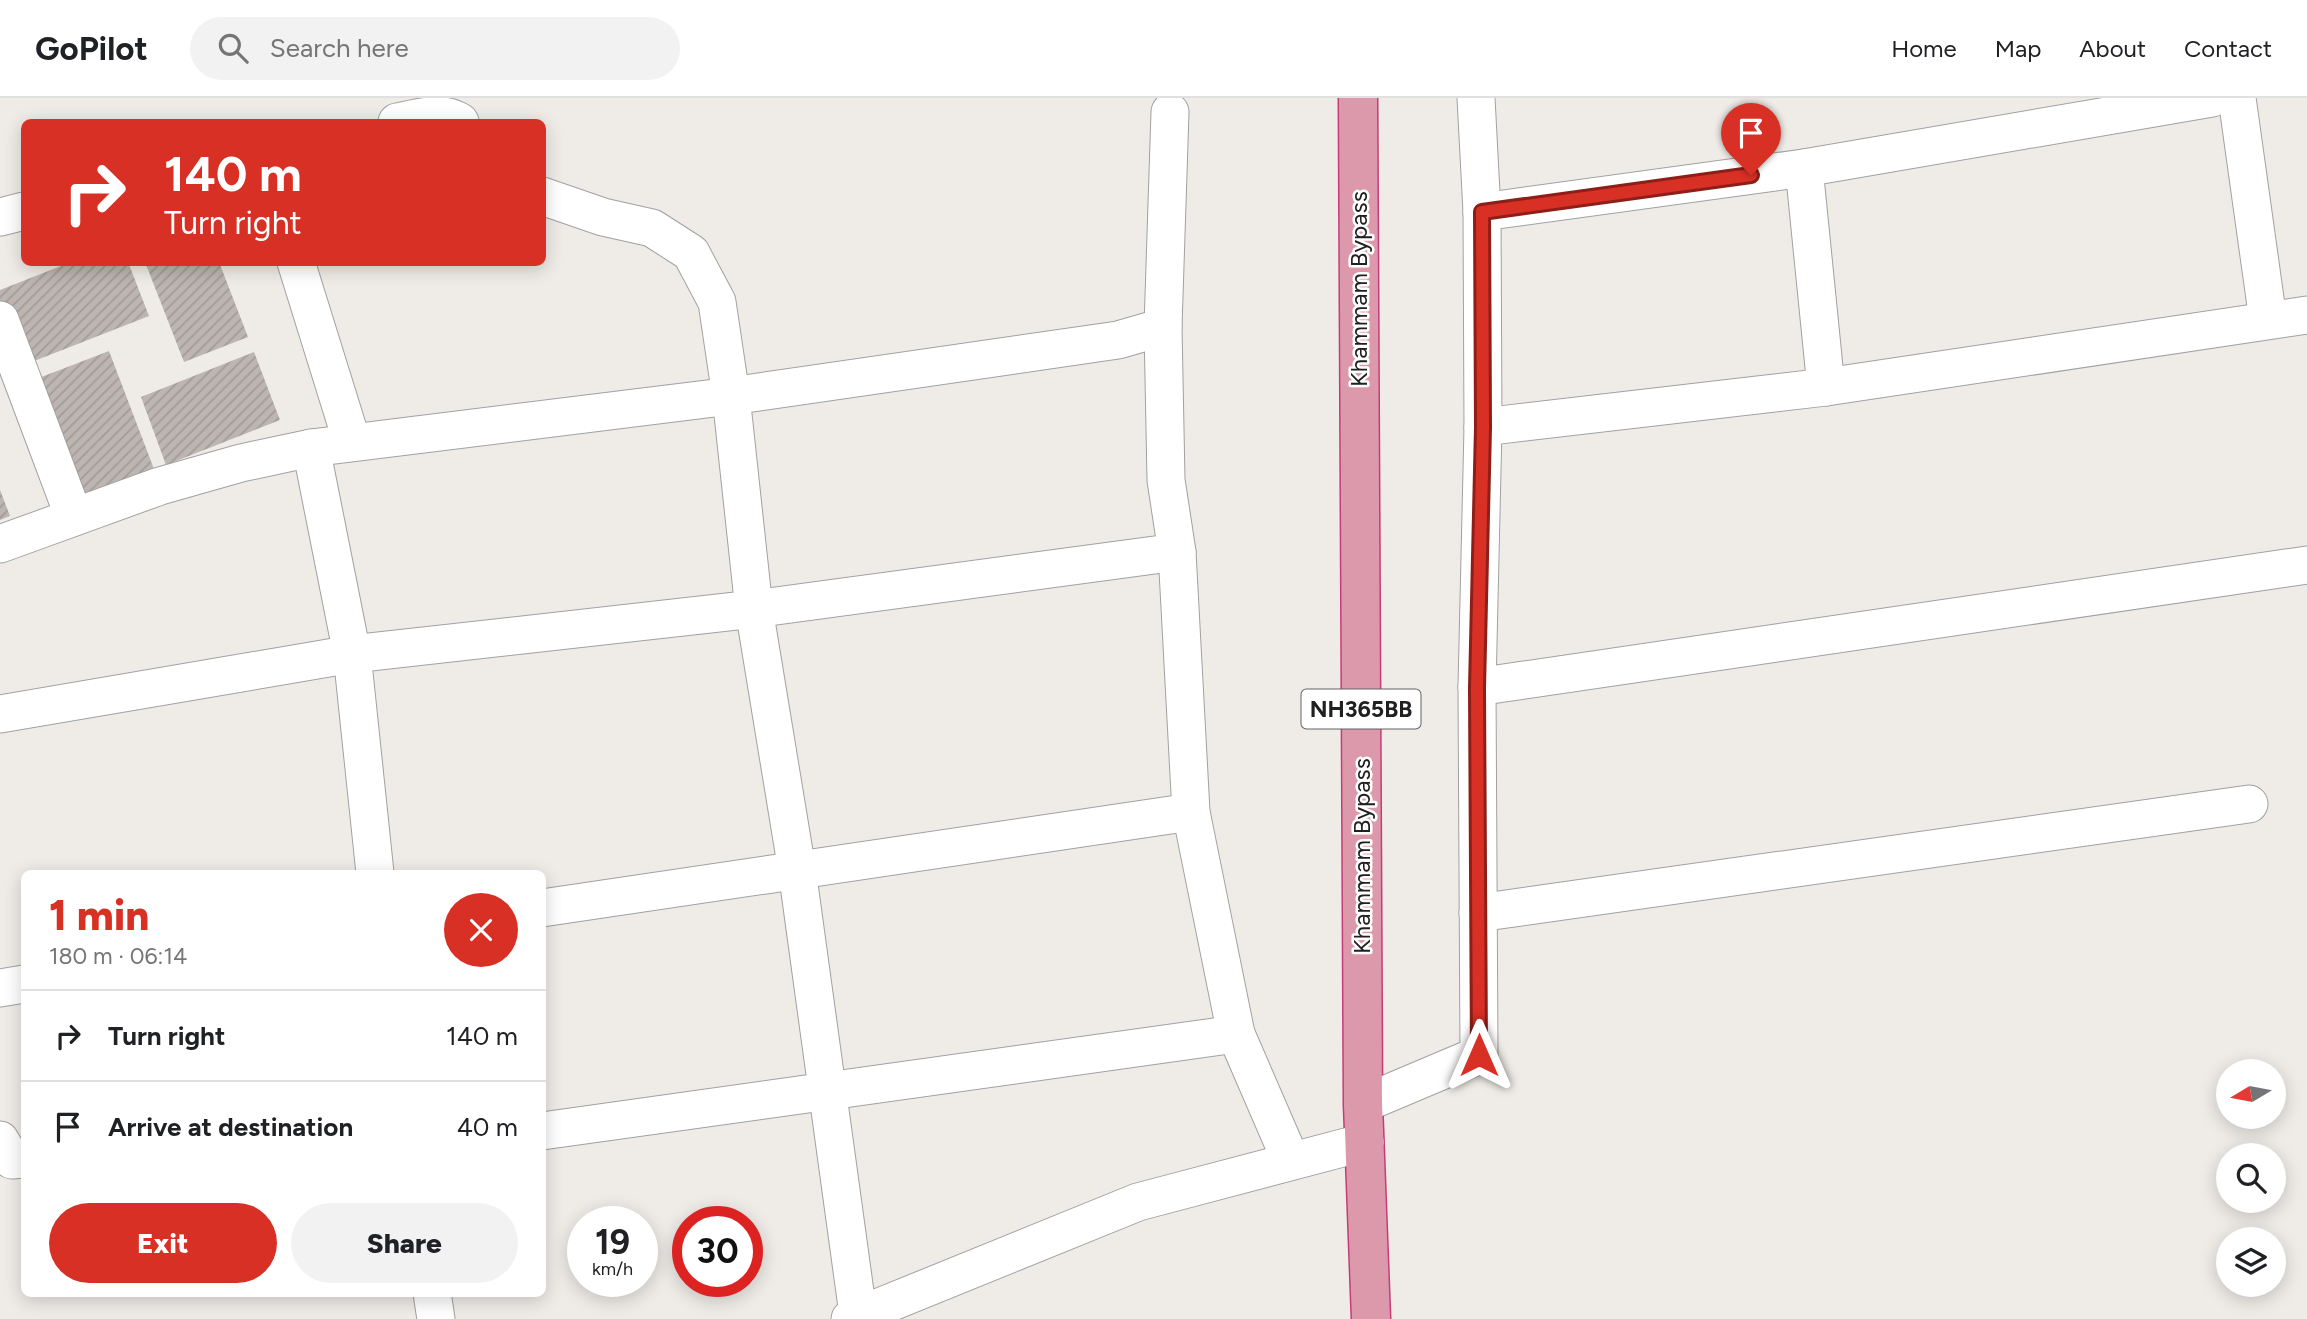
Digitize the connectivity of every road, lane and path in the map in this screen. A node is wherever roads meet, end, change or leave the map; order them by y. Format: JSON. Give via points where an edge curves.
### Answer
{"nodes":[{"id":1,"x":1359,"y":98,"type":"edge"},
{"id":2,"x":1476,"y":98,"type":"edge"},
{"id":3,"x":2212,"y":98,"type":"edge"},
{"id":4,"x":2236,"y":98,"type":"edge"},
{"id":5,"x":1170,"y":112,"type":"dead end"},
{"id":6,"x":411,"y":119,"type":"edge"},
{"id":7,"x":455,"y":119,"type":"edge"},
{"id":8,"x":1804,"y":168,"type":"junction"},
{"id":9,"x":546,"y":197,"type":"edge"},
{"id":10,"x":21,"y":212,"type":"edge"},
{"id":11,"x":1482,"y":212,"type":"junction"},
{"id":12,"x":0,"y":217,"type":"edge"},
{"id":13,"x":297,"y":266,"type":"edge"},
{"id":14,"x":2307,"y":316,"type":"edge"},
{"id":15,"x":0,"y":320,"type":"edge"},
{"id":16,"x":2268,"y":320,"type":"junction"},
{"id":17,"x":1163,"y":327,"type":"junction"},
{"id":18,"x":1826,"y":387,"type":"junction"},
{"id":19,"x":731,"y":396,"type":"junction"},
{"id":20,"x":1483,"y":427,"type":"junction"},
{"id":21,"x":352,"y":442,"type":"junction"},
{"id":22,"x":311,"y":448,"type":"junction"},
{"id":23,"x":74,"y":517,"type":"junction"},
{"id":24,"x":0,"y":544,"type":"edge"},
{"id":25,"x":1177,"y":552,"type":"junction"},
{"id":26,"x":2307,"y":565,"type":"edge"},
{"id":27,"x":754,"y":609,"type":"junction"},
{"id":28,"x":352,"y":654,"type":"junction"},
{"id":29,"x":1477,"y":688,"type":"junction"},
{"id":30,"x":0,"y":714,"type":"edge"},
{"id":31,"x":2249,"y":804,"type":"dead end"},
{"id":32,"x":1191,"y":811,"type":"junction"},
{"id":33,"x":375,"y":870,"type":"edge"},
{"id":34,"x":797,"y":870,"type":"junction"},
{"id":35,"x":546,"y":907,"type":"edge"},
{"id":36,"x":1478,"y":913,"type":"junction"},
{"id":37,"x":21,"y":984,"type":"edge"},
{"id":38,"x":0,"y":988,"type":"edge"},
{"id":39,"x":1236,"y":1034,"type":"junction"},
{"id":40,"x":828,"y":1091,"type":"junction"},
{"id":41,"x":1363,"y":1104,"type":"junction"},
{"id":42,"x":546,"y":1130,"type":"edge"},
{"id":43,"x":0,"y":1140,"type":"edge"},
{"id":44,"x":1365,"y":1142,"type":"junction"},
{"id":45,"x":21,"y":1159,"type":"edge"},
{"id":46,"x":1291,"y":1161,"type":"junction"},
{"id":47,"x":433,"y":1297,"type":"edge"},
{"id":48,"x":854,"y":1317,"type":"edge"},
{"id":49,"x":436,"y":1319,"type":"edge"},
{"id":50,"x":1371,"y":1319,"type":"edge"}],
"edges":[{"from":1,"to":41,"type":"highway","name":"Khammam Bypass","number":"NH365BB"},
{"from":2,"to":11,"type":"street"},
{"from":3,"to":8,"type":"street"},
{"from":4,"to":16,"type":"street"},
{"from":5,"to":17,"type":"street"},
{"from":6,"to":7,"type":"street"},
{"from":8,"to":11,"type":"street"},
{"from":8,"to":18,"type":"street"},
{"from":9,"to":19,"type":"street","via":[[603,218],[652,228],[691,253],[717,302]]},
{"from":10,"to":12,"type":"street"},
{"from":11,"to":20,"type":"street"},
{"from":13,"to":21,"type":"street"},
{"from":14,"to":16,"type":"street"},
{"from":15,"to":23,"type":"street"},
{"from":16,"to":18,"type":"street"},
{"from":17,"to":19,"type":"street","via":[[1118,340]]},
{"from":17,"to":25,"type":"street","via":[[1166,480]]},
{"from":18,"to":20,"type":"street"},
{"from":19,"to":21,"type":"street"},
{"from":19,"to":27,"type":"street"},
{"from":20,"to":29,"type":"street"},
{"from":21,"to":22,"type":"street"},
{"from":22,"to":23,"type":"street","via":[[160,486]]},
{"from":22,"to":28,"type":"street"},
{"from":23,"to":24,"type":"street"},
{"from":25,"to":27,"type":"street"},
{"from":25,"to":32,"type":"street"},
{"from":26,"to":29,"type":"street"},
{"from":27,"to":28,"type":"street"},
{"from":27,"to":34,"type":"street"},
{"from":28,"to":30,"type":"street"},
{"from":28,"to":33,"type":"street"},
{"from":29,"to":36,"type":"street"},
{"from":31,"to":36,"type":"street"},
{"from":32,"to":34,"type":"street"},
{"from":32,"to":39,"type":"street"},
{"from":34,"to":35,"type":"street"},
{"from":34,"to":40,"type":"street"},
{"from":36,"to":41,"type":"street","via":[[1479,1055]]},
{"from":37,"to":38,"type":"street"},
{"from":39,"to":40,"type":"street"},
{"from":39,"to":46,"type":"street"},
{"from":40,"to":42,"type":"street"},
{"from":40,"to":48,"type":"street"},
{"from":41,"to":44,"type":"highway","name":"Khammam Bypass","number":"NH365BB"},
{"from":43,"to":45,"type":"street","via":[[12,1160]]},
{"from":44,"to":46,"type":"street"},
{"from":44,"to":50,"type":"highway","name":"Khammam Bypass","number":"NH365BB"},
{"from":46,"to":48,"type":"street","via":[[1138,1202]]},
{"from":47,"to":49,"type":"street"}]}
